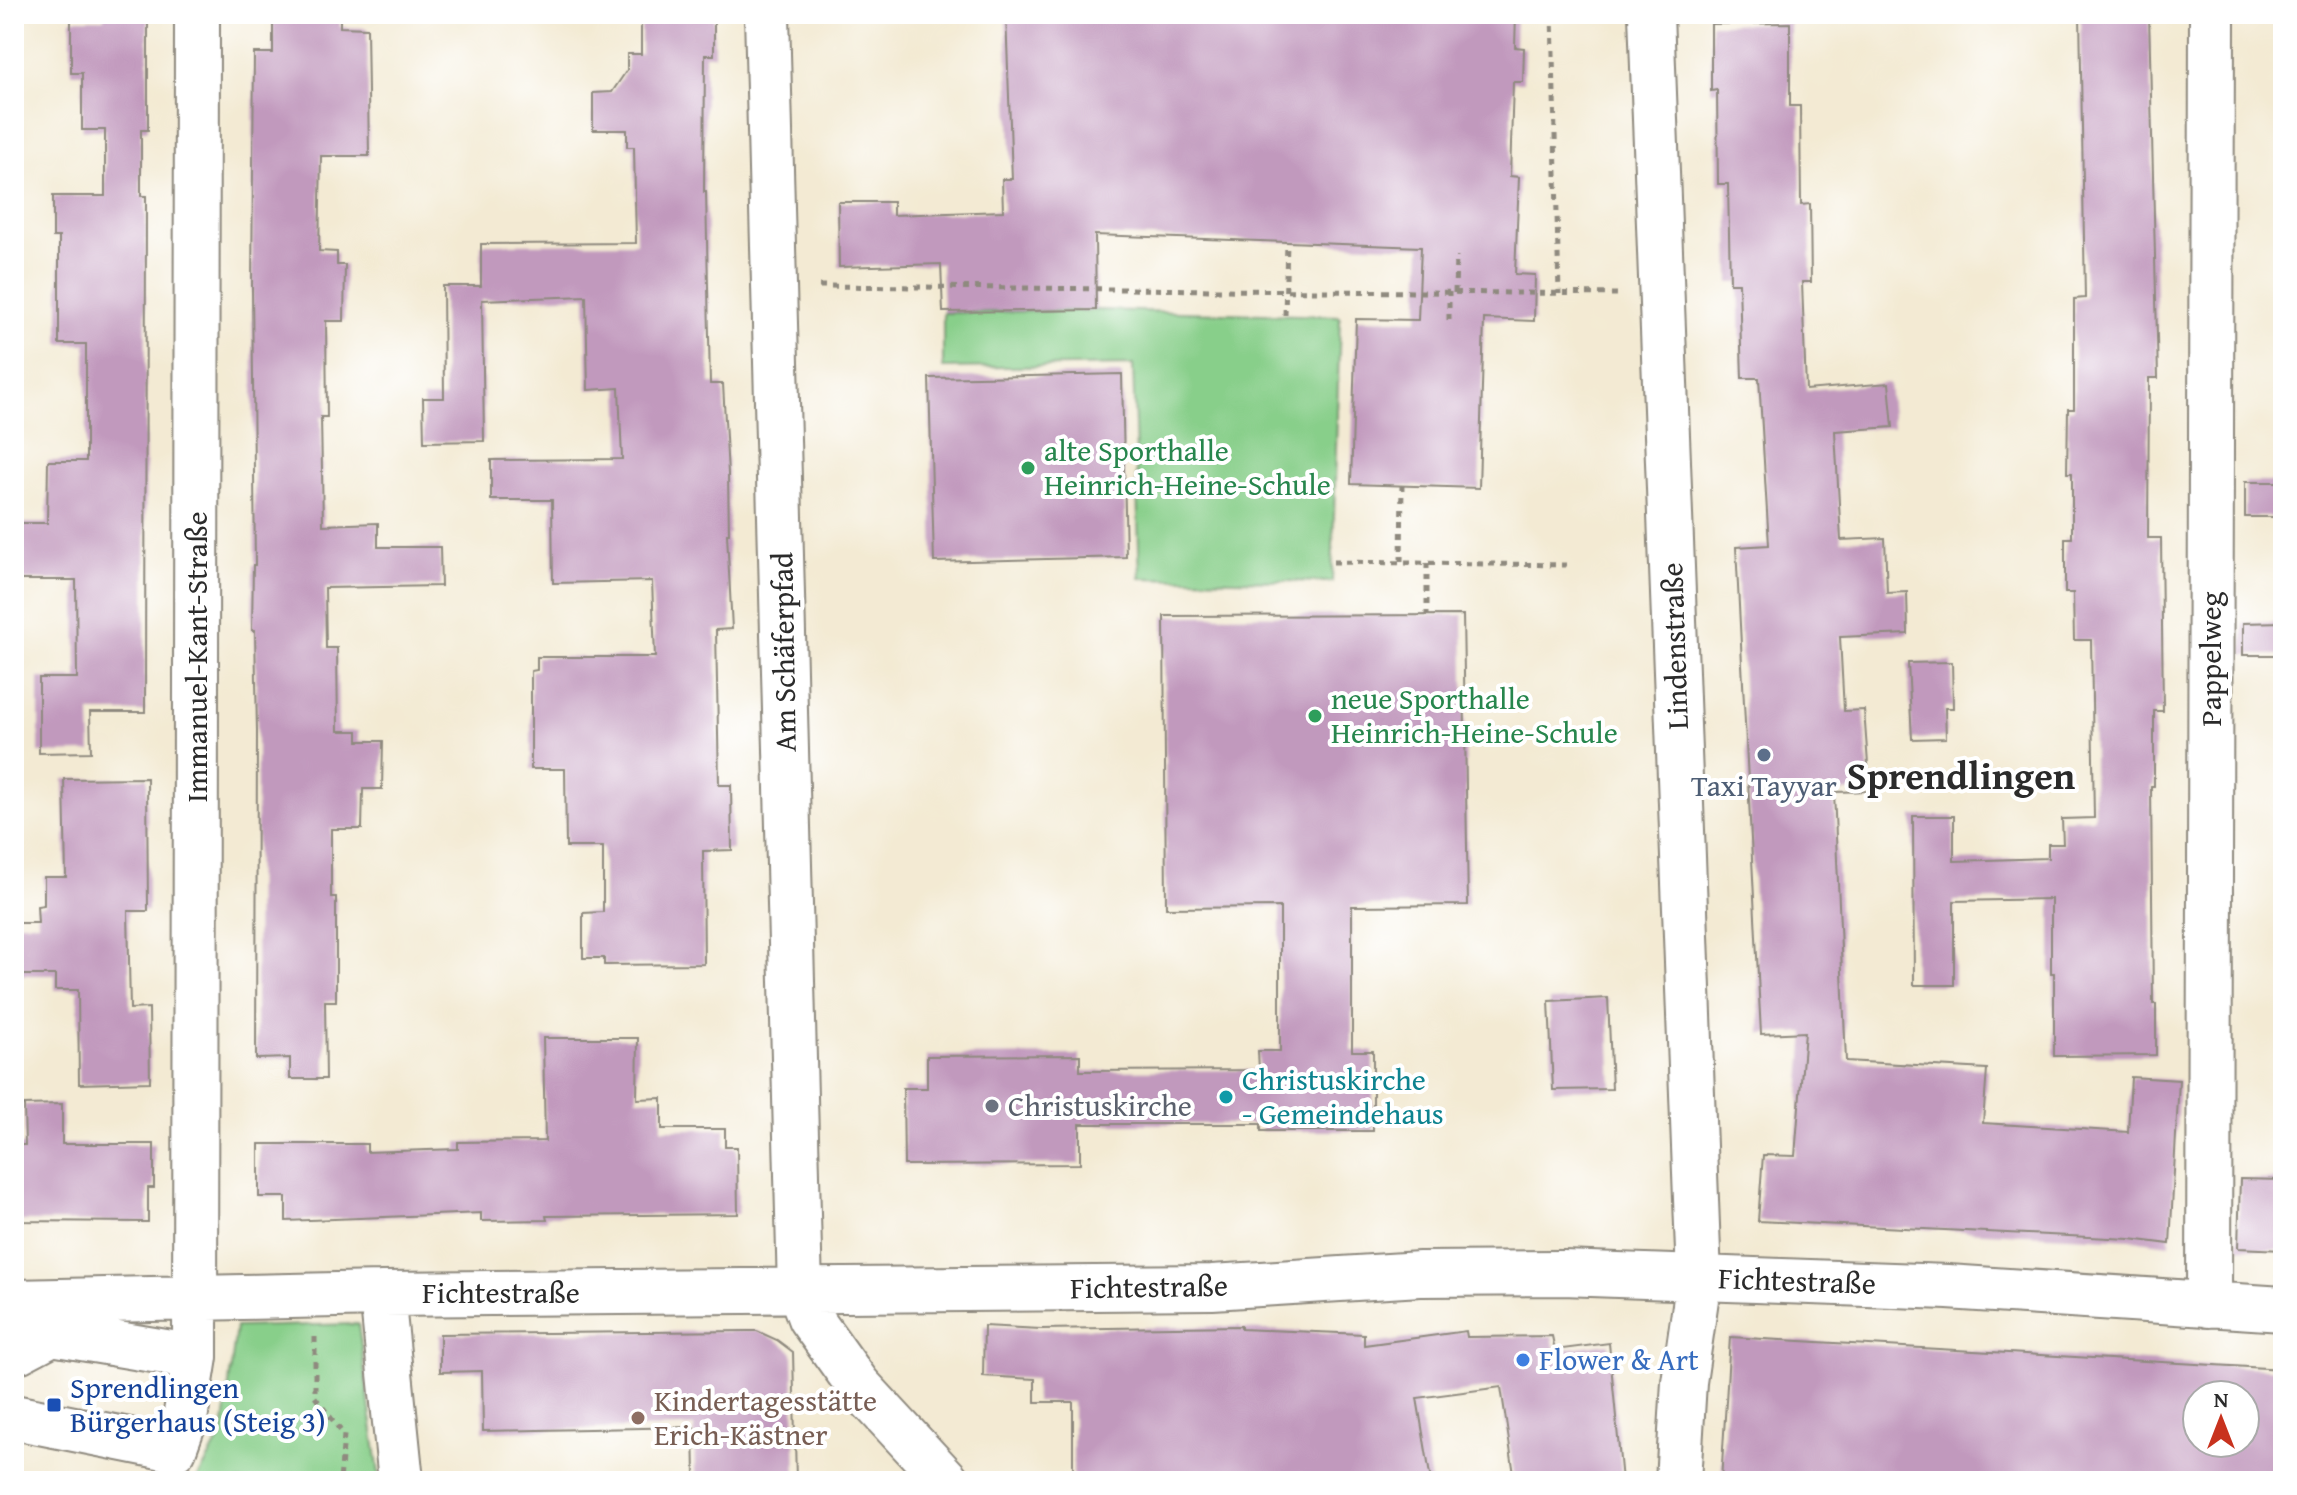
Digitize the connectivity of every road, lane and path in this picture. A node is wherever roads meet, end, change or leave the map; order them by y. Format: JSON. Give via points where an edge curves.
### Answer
{"nodes":[{"id":1,"x":197,"y":14,"type":"edge"},
{"id":2,"x":767,"y":14,"type":"edge"},
{"id":3,"x":1552,"y":14,"type":"edge"},
{"id":4,"x":1651,"y":14,"type":"edge"},
{"id":5,"x":2212,"y":14,"type":"edge"},
{"id":6,"x":1287,"y":242,"type":"dead end"},
{"id":7,"x":1456,"y":256,"type":"dead end"},
{"id":8,"x":774,"y":286,"type":"junction"},
{"id":9,"x":1287,"y":291,"type":"junction"},
{"id":10,"x":1452,"y":293,"type":"junction"},
{"id":11,"x":1559,"y":294,"type":"junction"},
{"id":12,"x":1661,"y":295,"type":"junction"},
{"id":13,"x":1285,"y":315,"type":"dead end"},
{"id":14,"x":1449,"y":320,"type":"dead end"},
{"id":15,"x":1402,"y":485,"type":"dead end"},
{"id":16,"x":1333,"y":562,"type":"dead end"},
{"id":17,"x":1401,"y":562,"type":"junction"},
{"id":18,"x":1427,"y":563,"type":"junction"},
{"id":19,"x":1570,"y":565,"type":"dead end"},
{"id":20,"x":1427,"y":615,"type":"dead end"},
{"id":21,"x":1699,"y":1278,"type":"junction"},
{"id":22,"x":800,"y":1291,"type":"junction"},
{"id":23,"x":382,"y":1294,"type":"junction"},
{"id":24,"x":315,"y":1296,"type":"junction"},
{"id":25,"x":197,"y":1300,"type":"junction"},
{"id":26,"x":14,"y":1302,"type":"edge"},
{"id":27,"x":2209,"y":1305,"type":"junction"},
{"id":28,"x":2283,"y":1309,"type":"edge"},
{"id":29,"x":14,"y":1350,"type":"edge"},
{"id":30,"x":195,"y":1357,"type":"junction"},
{"id":31,"x":16,"y":1417,"type":"edge"},
{"id":32,"x":340,"y":1481,"type":"edge"},
{"id":33,"x":401,"y":1481,"type":"edge"},
{"id":34,"x":947,"y":1481,"type":"edge"},
{"id":35,"x":1678,"y":1481,"type":"edge"}],
"edges":[{"from":1,"to":25,"type":"street","name":"Immanuel-Kant-Straße"},
{"from":2,"to":8,"type":"street","name":"Am Schäferpfad"},
{"from":3,"to":11,"type":"path"},
{"from":4,"to":12,"type":"street","name":"Lindenstraße"},
{"from":5,"to":27,"type":"street","name":"Pappelweg"},
{"from":6,"to":9,"type":"path"},
{"from":7,"to":10,"type":"path"},
{"from":8,"to":9,"type":"path"},
{"from":8,"to":22,"type":"street","name":"Am Schäferpfad"},
{"from":9,"to":10,"type":"path"},
{"from":9,"to":13,"type":"path"},
{"from":10,"to":11,"type":"path"},
{"from":10,"to":14,"type":"path"},
{"from":11,"to":12,"type":"path"},
{"from":12,"to":21,"type":"street","name":"Lindenstraße"},
{"from":15,"to":17,"type":"path"},
{"from":16,"to":17,"type":"path"},
{"from":17,"to":18,"type":"path"},
{"from":18,"to":19,"type":"path"},
{"from":18,"to":20,"type":"path"},
{"from":21,"to":22,"type":"street","name":"Fichtestraße","via":[[1420,1274],[1212,1287]]},
{"from":21,"to":27,"type":"street","name":"Fichtestraße","via":[[1948,1287]]},
{"from":21,"to":35,"type":"street","name":"Lindenstraße","via":[[1684,1382]]},
{"from":22,"to":23,"type":"street","name":"Fichtestraße"},
{"from":22,"to":34,"type":"street","via":[[810,1318],[858,1385]]},
{"from":23,"to":24,"type":"street","name":"Fichtestraße"},
{"from":23,"to":33,"type":"street"},
{"from":24,"to":25,"type":"street","name":"Fichtestraße"},
{"from":24,"to":32,"type":"path","via":[[315,1397],[344,1435]]},
{"from":25,"to":26,"type":"street","name":"Fichtestraße"},
{"from":25,"to":30,"type":"street","name":"Immanuel-Kant-Straße"},
{"from":27,"to":28,"type":"street","name":"Fichtestraße"},
{"from":29,"to":30,"type":"street","via":[[52,1333]]},
{"from":30,"to":31,"type":"street","name":"Immanuel-Kant-Straße","via":[[185,1419],[174,1449]]}]}
